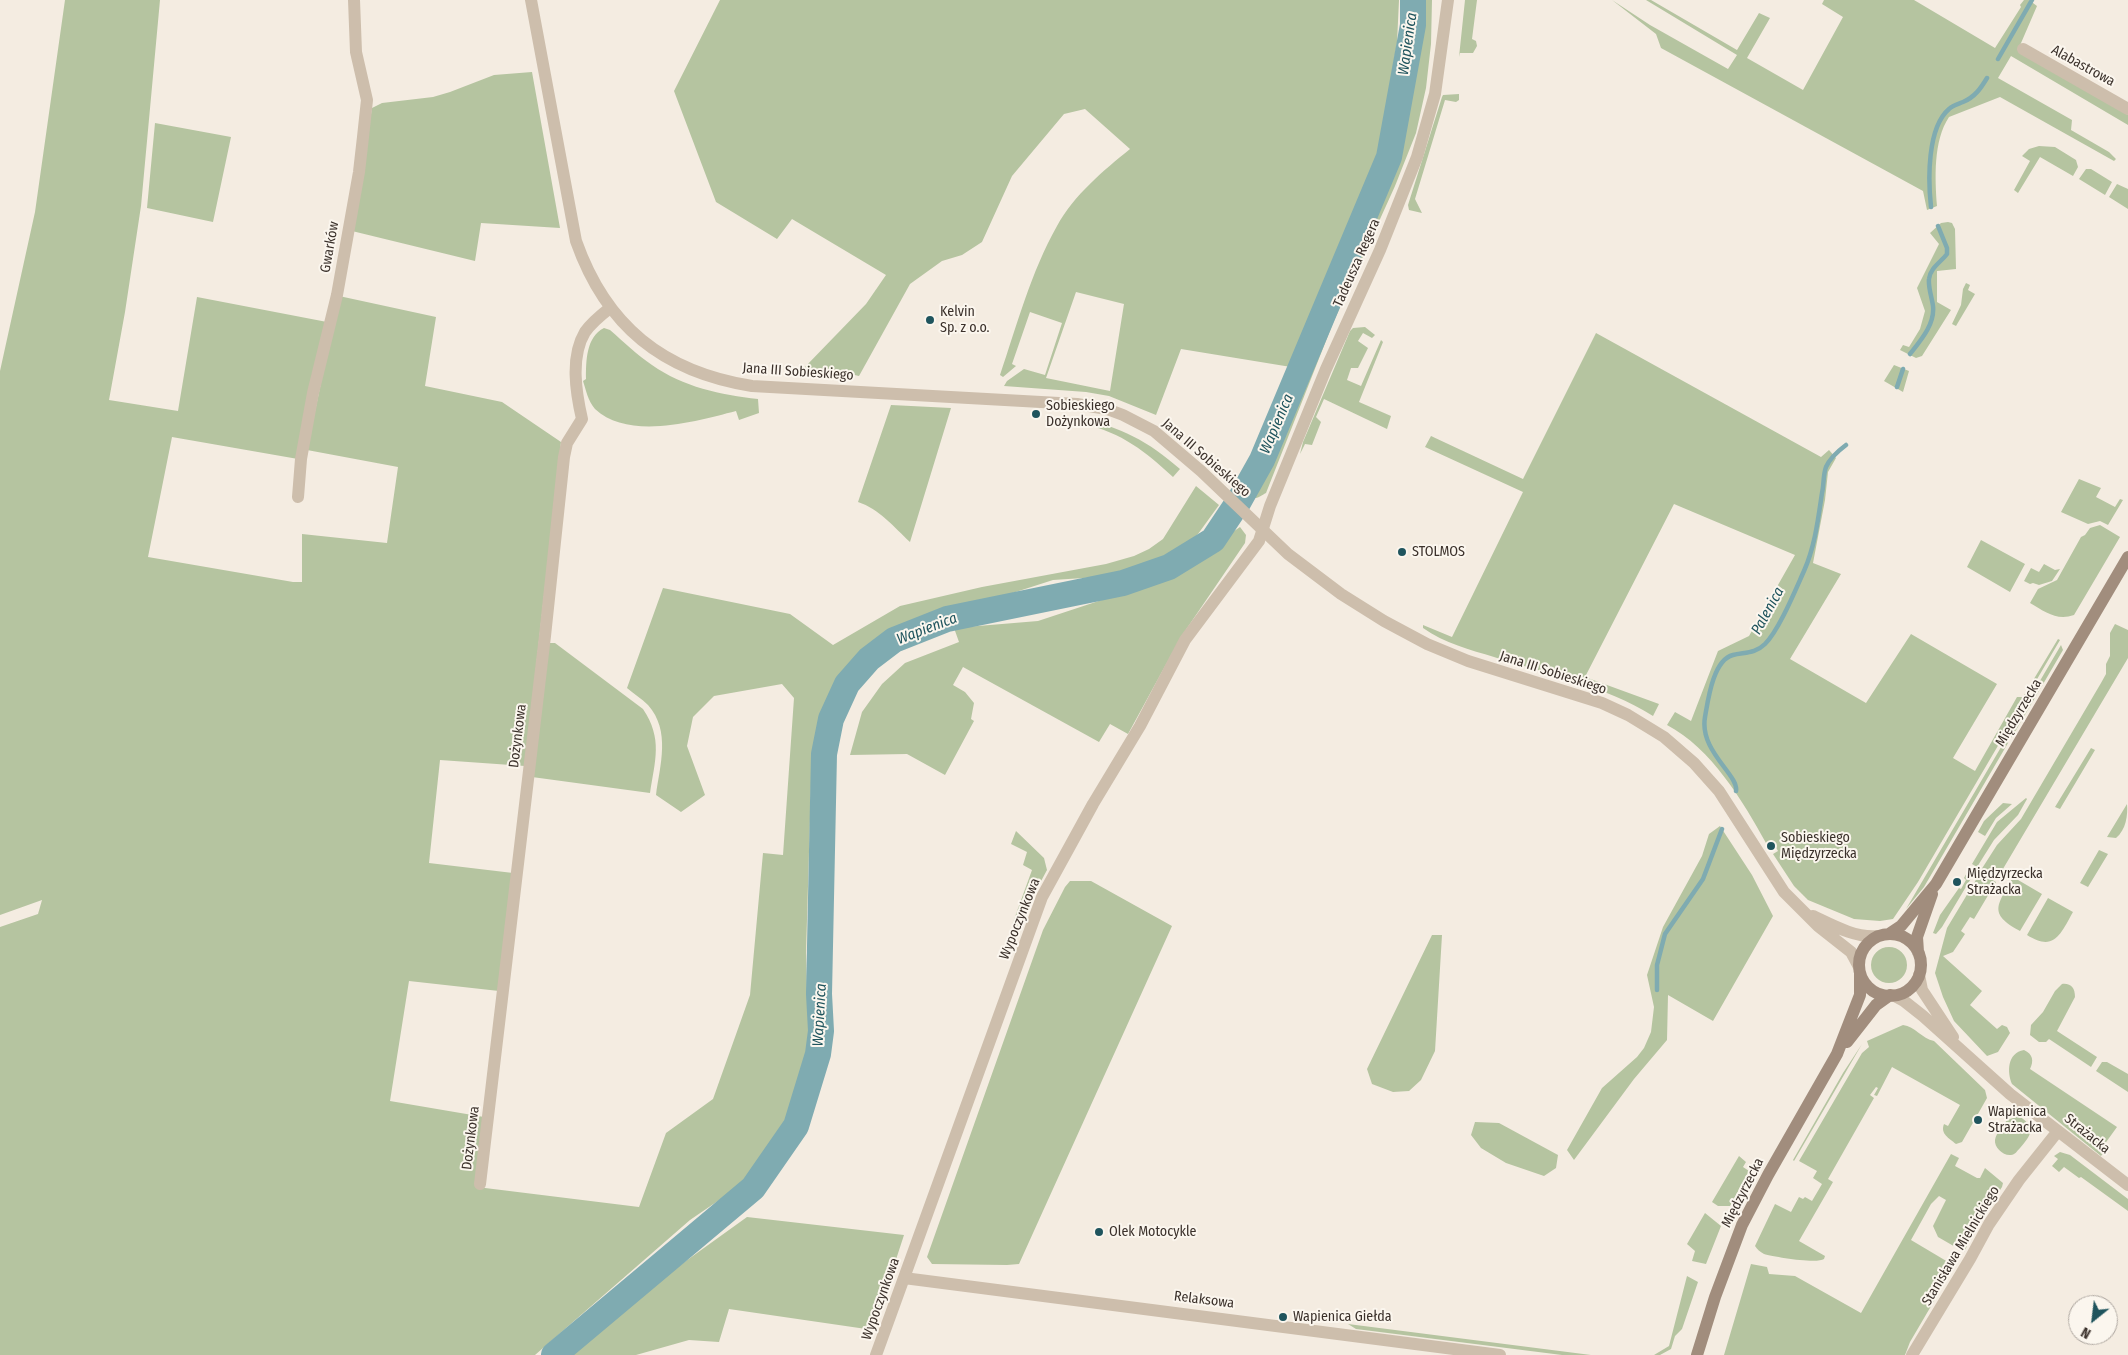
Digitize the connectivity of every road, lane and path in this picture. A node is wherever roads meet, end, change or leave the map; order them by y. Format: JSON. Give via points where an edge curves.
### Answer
{"nodes":[{"id":1,"x":354,"y":0,"type":"edge"},
{"id":2,"x":531,"y":0,"type":"edge"},
{"id":3,"x":1448,"y":0,"type":"edge"},
{"id":4,"x":2023,"y":50,"type":"dead end"},
{"id":5,"x":2128,"y":109,"type":"edge"},
{"id":6,"x":610,"y":308,"type":"junction"},
{"id":7,"x":298,"y":497,"type":"dead end"},
{"id":8,"x":1263,"y":529,"type":"junction"},
{"id":9,"x":2128,"y":558,"type":"edge"},
{"id":10,"x":1936,"y":884,"type":"junction"},
{"id":11,"x":1804,"y":912,"type":"junction"},
{"id":12,"x":1883,"y":935,"type":"junction"},
{"id":13,"x":1918,"y":952,"type":"junction"},
{"id":14,"x":1859,"y":970,"type":"junction"},
{"id":15,"x":1919,"y":975,"type":"junction"},
{"id":16,"x":1892,"y":995,"type":"junction"},
{"id":17,"x":1960,"y":1047,"type":"junction"},
{"id":18,"x":1837,"y":1054,"type":"junction"},
{"id":19,"x":2058,"y":1131,"type":"junction"},
{"id":20,"x":480,"y":1184,"type":"dead end"},
{"id":21,"x":2128,"y":1185,"type":"edge"},
{"id":22,"x":904,"y":1278,"type":"junction"},
{"id":23,"x":876,"y":1355,"type":"edge"},
{"id":24,"x":1500,"y":1355,"type":"edge"},
{"id":25,"x":1697,"y":1355,"type":"edge"},
{"id":26,"x":1912,"y":1355,"type":"edge"}],
"edges":[{"from":1,"to":7,"type":"street","name":"Gwarków","via":[[356,52],[367,100],[364,137],[337,295],[313,393]]},
{"from":2,"to":6,"type":"street","name":"Jana III Sobieskiego","via":[[576,241],[590,276]]},
{"from":3,"to":8,"type":"street","name":"Tadeusza Regera","via":[[1438,81],[1417,157],[1384,241],[1326,369]]},
{"from":4,"to":5,"type":"street","name":"Alabastrowa"},
{"from":6,"to":8,"type":"street","name":"Jana III Sobieskiego","via":[[632,332],[661,355],[688,369],[734,383],[1058,402],[1107,410],[1139,422],[1169,442]]},
{"from":6,"to":20,"type":"street","name":"Dożynkowa","via":[[580,342],[576,385],[582,419],[567,443],[564,457]]},
{"from":8,"to":11,"type":"street","name":"Jana III Sobieskiego","via":[[1288,554],[1342,594],[1427,644],[1486,667],[1602,703],[1653,729],[1677,747],[1710,780],[1774,878]]},
{"from":8,"to":22,"type":"street","name":"Wypoczynkowa","via":[[1252,553],[1185,640],[1042,897]]},
{"from":9,"to":10,"type":"main road","name":"Międzyrzecka"},
{"from":10,"to":12,"type":"main road","name":"Międzyrzecka","via":[[1901,926]]},
{"from":10,"to":13,"type":"main road","name":"Międzyrzecka","via":[[1919,930]]},
{"from":11,"to":12,"type":"street","name":"Jana III Sobieskiego","via":[[1868,937]]},
{"from":11,"to":14,"type":"street","name":"Jana III Sobieskiego","via":[[1851,952]]},
{"from":12,"to":13,"type":"main road","via":[[1905,938]]},
{"from":12,"to":14,"type":"main road","via":[[1862,949]]},
{"from":13,"to":15,"type":"main road"},
{"from":14,"to":16,"type":"main road","via":[[1864,983],[1872,990]]},
{"from":14,"to":18,"type":"main road","name":"Międzyrzecka","via":[[1860,995]]},
{"from":15,"to":16,"type":"main road","via":[[1909,989]]},
{"from":15,"to":17,"type":"street","name":"Strażacka","via":[[1922,990]]},
{"from":16,"to":17,"type":"street","name":"Strażacka","via":[[1908,1003]]},
{"from":16,"to":18,"type":"main road","name":"Międzyrzecka","via":[[1876,1005]]},
{"from":17,"to":19,"type":"street","name":"Strażacka","via":[[2010,1094]]},
{"from":18,"to":25,"type":"main road","name":"Międzyrzecka","via":[[1742,1225],[1714,1296]]},
{"from":19,"to":21,"type":"street","name":"Strażacka"},
{"from":19,"to":26,"type":"street","name":"Stanisława Mielnickiego","via":[[1989,1224]]},
{"from":22,"to":23,"type":"street","name":"Wypoczynkowa"},
{"from":22,"to":24,"type":"street","name":"Relaksowa"}]}
